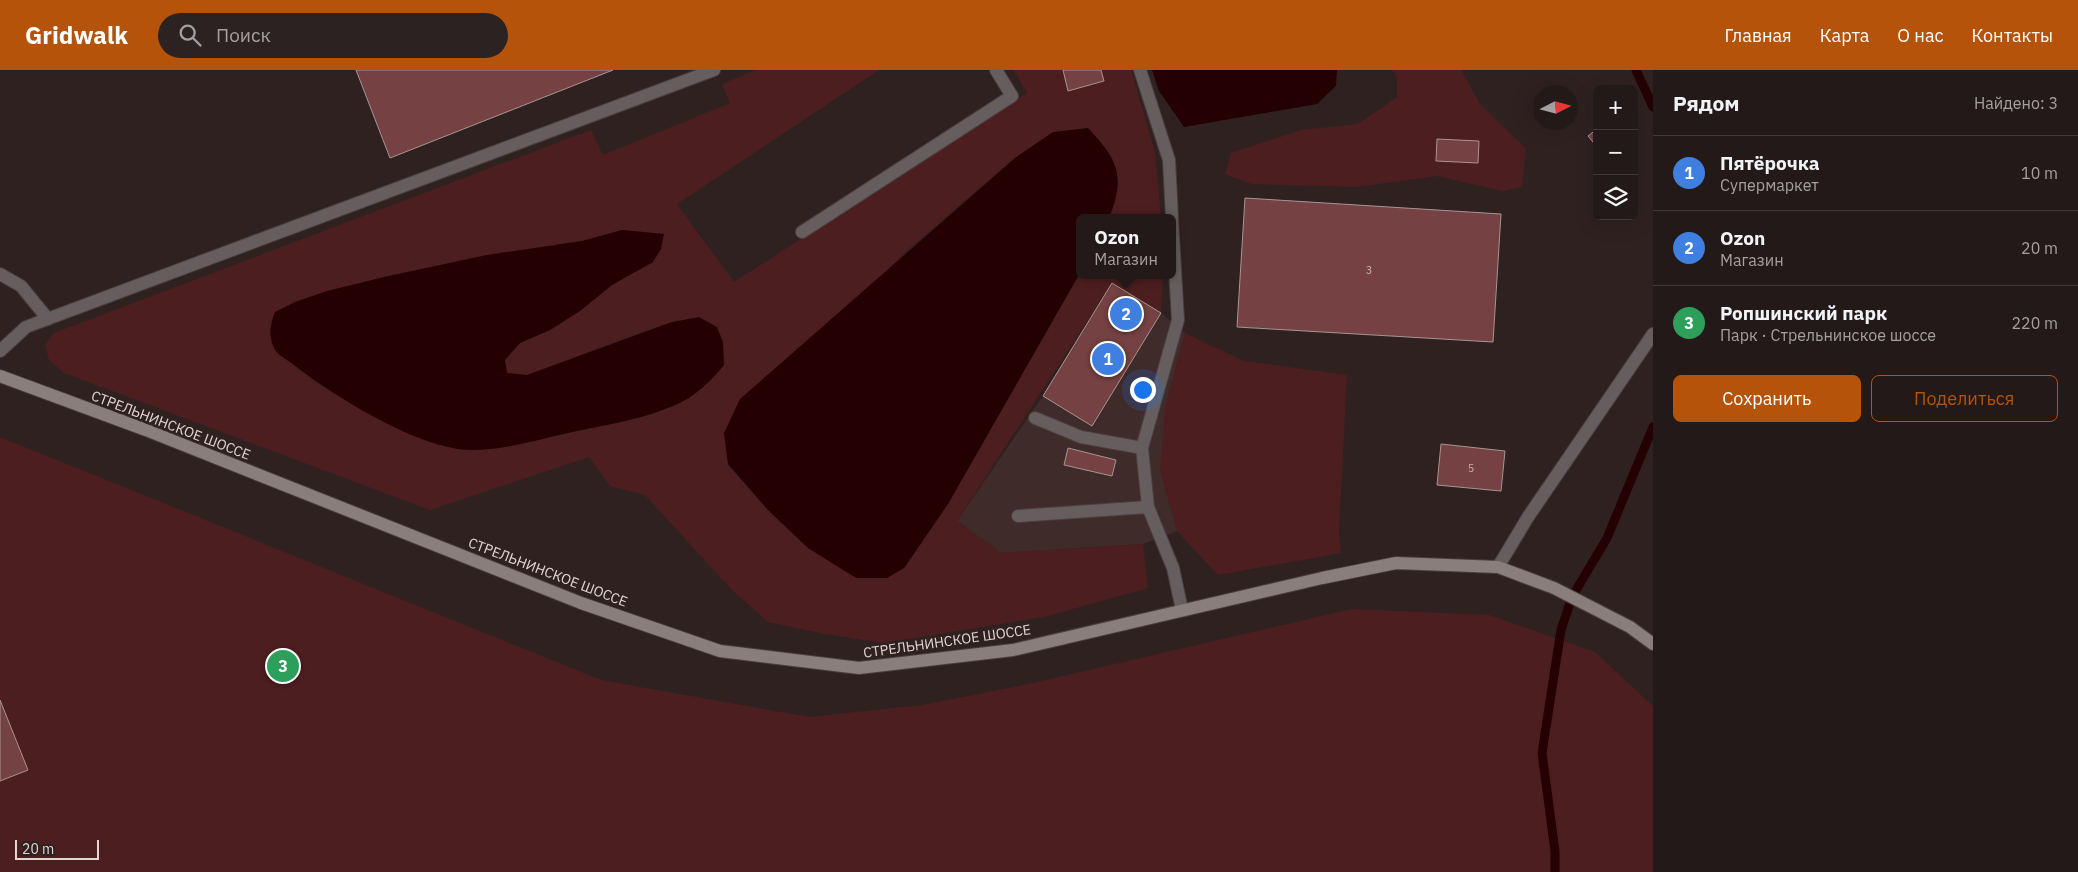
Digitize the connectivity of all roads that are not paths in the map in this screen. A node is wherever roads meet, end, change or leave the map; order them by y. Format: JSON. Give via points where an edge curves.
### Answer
{"nodes":[{"id":1,"x":714,"y":70,"type":"edge"},
{"id":2,"x":996,"y":70,"type":"edge"},
{"id":3,"x":1140,"y":70,"type":"edge"},
{"id":4,"x":1172,"y":214,"type":"edge"},
{"id":5,"x":802,"y":232,"type":"dead end"},
{"id":6,"x":0,"y":274,"type":"edge"},
{"id":7,"x":1176,"y":279,"type":"edge"},
{"id":8,"x":48,"y":319,"type":"junction"},
{"id":9,"x":1653,"y":334,"type":"edge"},
{"id":10,"x":0,"y":351,"type":"edge"},
{"id":11,"x":0,"y":376,"type":"edge"},
{"id":12,"x":1035,"y":418,"type":"dead end"},
{"id":13,"x":1142,"y":448,"type":"junction"},
{"id":14,"x":1148,"y":507,"type":"junction"},
{"id":15,"x":1018,"y":516,"type":"dead end"},
{"id":16,"x":1498,"y":567,"type":"junction"},
{"id":17,"x":1182,"y":610,"type":"junction"},
{"id":18,"x":1653,"y":644,"type":"edge"}],
"edges":[{"from":1,"to":8,"type":"street"},
{"from":2,"to":5,"type":"street","via":[[1012,96]]},
{"from":3,"to":4,"type":"street","via":[[1169,160]]},
{"from":6,"to":8,"type":"street","via":[[21,286]]},
{"from":7,"to":13,"type":"street","via":[[1178,320]]},
{"from":8,"to":10,"type":"street","via":[[26,327]]},
{"from":9,"to":16,"type":"street","via":[[1528,517]]},
{"from":11,"to":17,"type":"main road","name":"СТРЕЛЬНИНСКОЕ ШОССЕ","via":[[146,430],[581,603],[720,651],[859,668],[1013,650]]},
{"from":12,"to":13,"type":"street","via":[[1081,437]]},
{"from":13,"to":14,"type":"street"},
{"from":14,"to":15,"type":"street"},
{"from":14,"to":17,"type":"street","via":[[1173,568]]},
{"from":16,"to":17,"type":"main road","name":"СТРЕЛЬНИНСКОЕ ШОССЕ","via":[[1396,564]]},
{"from":16,"to":18,"type":"main road","name":"СТРЕЛЬНИНСКОЕ ШОССЕ","via":[[1554,588],[1630,628]]}]}
